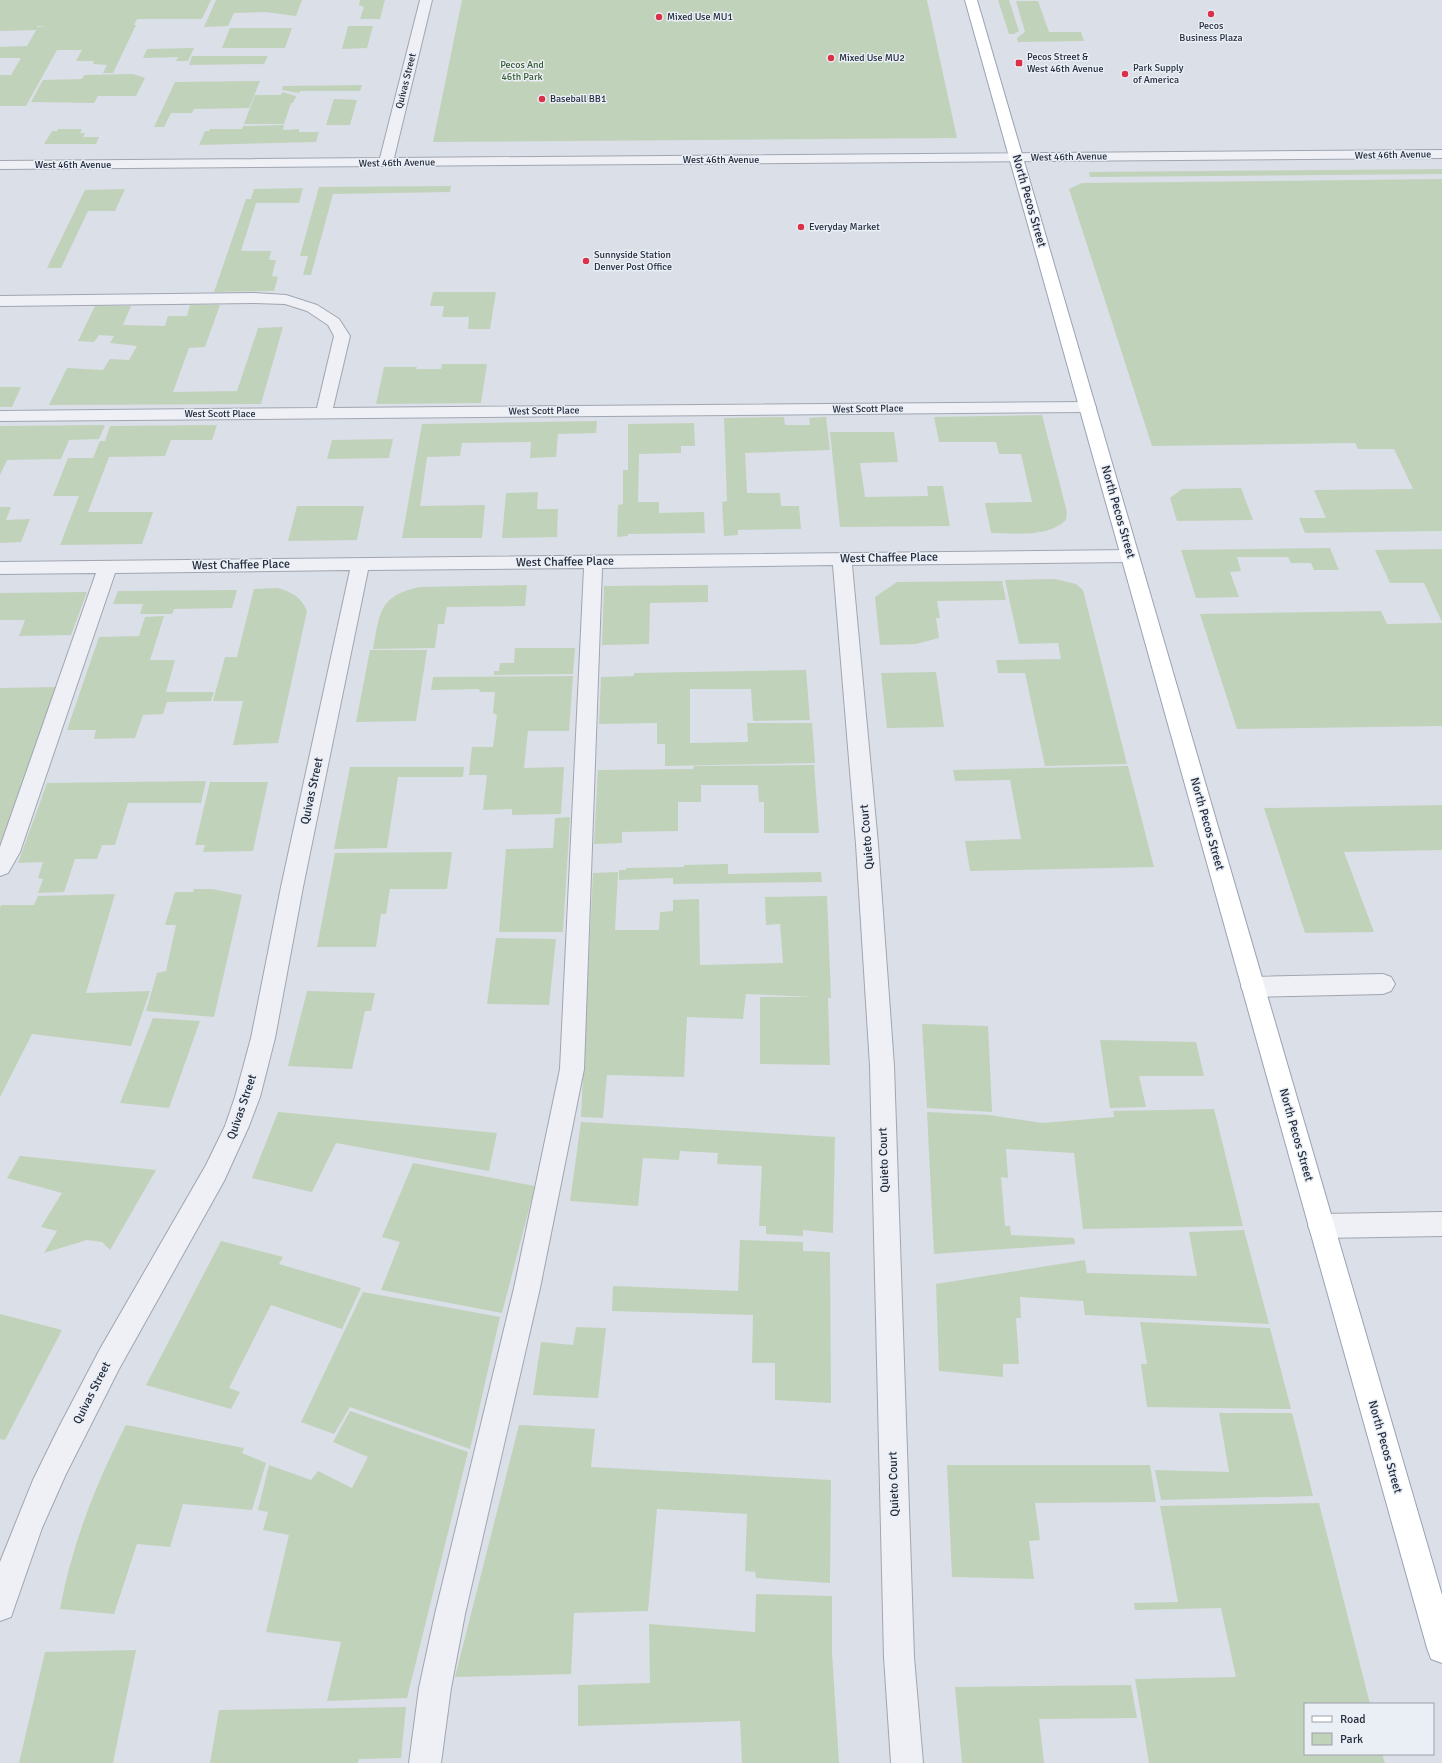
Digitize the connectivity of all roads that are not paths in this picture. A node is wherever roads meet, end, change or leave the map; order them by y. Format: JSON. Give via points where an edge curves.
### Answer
{"nodes":[{"id":1,"x":426,"y":0,"type":"edge"},
{"id":2,"x":971,"y":0,"type":"edge"},
{"id":3,"x":1442,"y":154,"type":"edge"},
{"id":4,"x":1016,"y":158,"type":"junction"},
{"id":5,"x":386,"y":163,"type":"junction"},
{"id":6,"x":0,"y":166,"type":"edge"},
{"id":7,"x":0,"y":301,"type":"edge"},
{"id":8,"x":1088,"y":407,"type":"junction"},
{"id":9,"x":324,"y":413,"type":"junction"},
{"id":10,"x":0,"y":416,"type":"edge"},
{"id":11,"x":1130,"y":556,"type":"junction"},
{"id":12,"x":842,"y":559,"type":"junction"},
{"id":13,"x":593,"y":561,"type":"junction"},
{"id":14,"x":360,"y":564,"type":"junction"},
{"id":15,"x":108,"y":566,"type":"junction"},
{"id":16,"x":0,"y":568,"type":"edge"},
{"id":17,"x":0,"y":867,"type":"edge"},
{"id":18,"x":1383,"y":984,"type":"dead end"},
{"id":19,"x":1253,"y":987,"type":"junction"},
{"id":20,"x":1442,"y":1224,"type":"edge"},
{"id":21,"x":1321,"y":1226,"type":"junction"},
{"id":22,"x":0,"y":1606,"type":"edge"},
{"id":23,"x":1442,"y":1648,"type":"edge"},
{"id":24,"x":425,"y":1763,"type":"edge"},
{"id":25,"x":907,"y":1763,"type":"edge"}],
"edges":[{"from":1,"to":5,"type":"street","name":"Quivas Street"},
{"from":2,"to":4,"type":"main road","name":"North Pecos Street"},
{"from":3,"to":4,"type":"street","name":"West 46th Avenue"},
{"from":4,"to":5,"type":"street","name":"West 46th Avenue"},
{"from":4,"to":8,"type":"main road","name":"North Pecos Street"},
{"from":5,"to":6,"type":"street","name":"West 46th Avenue"},
{"from":7,"to":9,"type":"street","via":[[254,298],[286,300],[312,308],[334,322],[342,336]]},
{"from":8,"to":9,"type":"street","name":"West Scott Place"},
{"from":8,"to":11,"type":"main road","name":"North Pecos Street"},
{"from":9,"to":10,"type":"street","name":"West Scott Place"},
{"from":11,"to":12,"type":"street","name":"West Chaffee Place"},
{"from":11,"to":19,"type":"main road","name":"North Pecos Street"},
{"from":12,"to":13,"type":"street","name":"West Chaffee Place"},
{"from":12,"to":25,"type":"street","name":"Quieto Court","via":[[867,844],[881,1059],[899,1657]]},
{"from":13,"to":14,"type":"street","name":"West Chaffee Place"},
{"from":13,"to":24,"type":"street","via":[[572,1069],[527,1288],[450,1614],[435,1688]]},
{"from":14,"to":15,"type":"street","name":"West Chaffee Place"},
{"from":14,"to":22,"type":"street","name":"Quivas Street","via":[[250,1090],[219,1166],[101,1373],[56,1463],[32,1517]]},
{"from":15,"to":16,"type":"street","name":"West Chaffee Place"},
{"from":15,"to":17,"type":"street","via":[[9,852]]},
{"from":18,"to":19,"type":"street"},
{"from":19,"to":21,"type":"main road","name":"North Pecos Street"},
{"from":20,"to":21,"type":"street"},
{"from":21,"to":23,"type":"main road","name":"North Pecos Street"}]}
